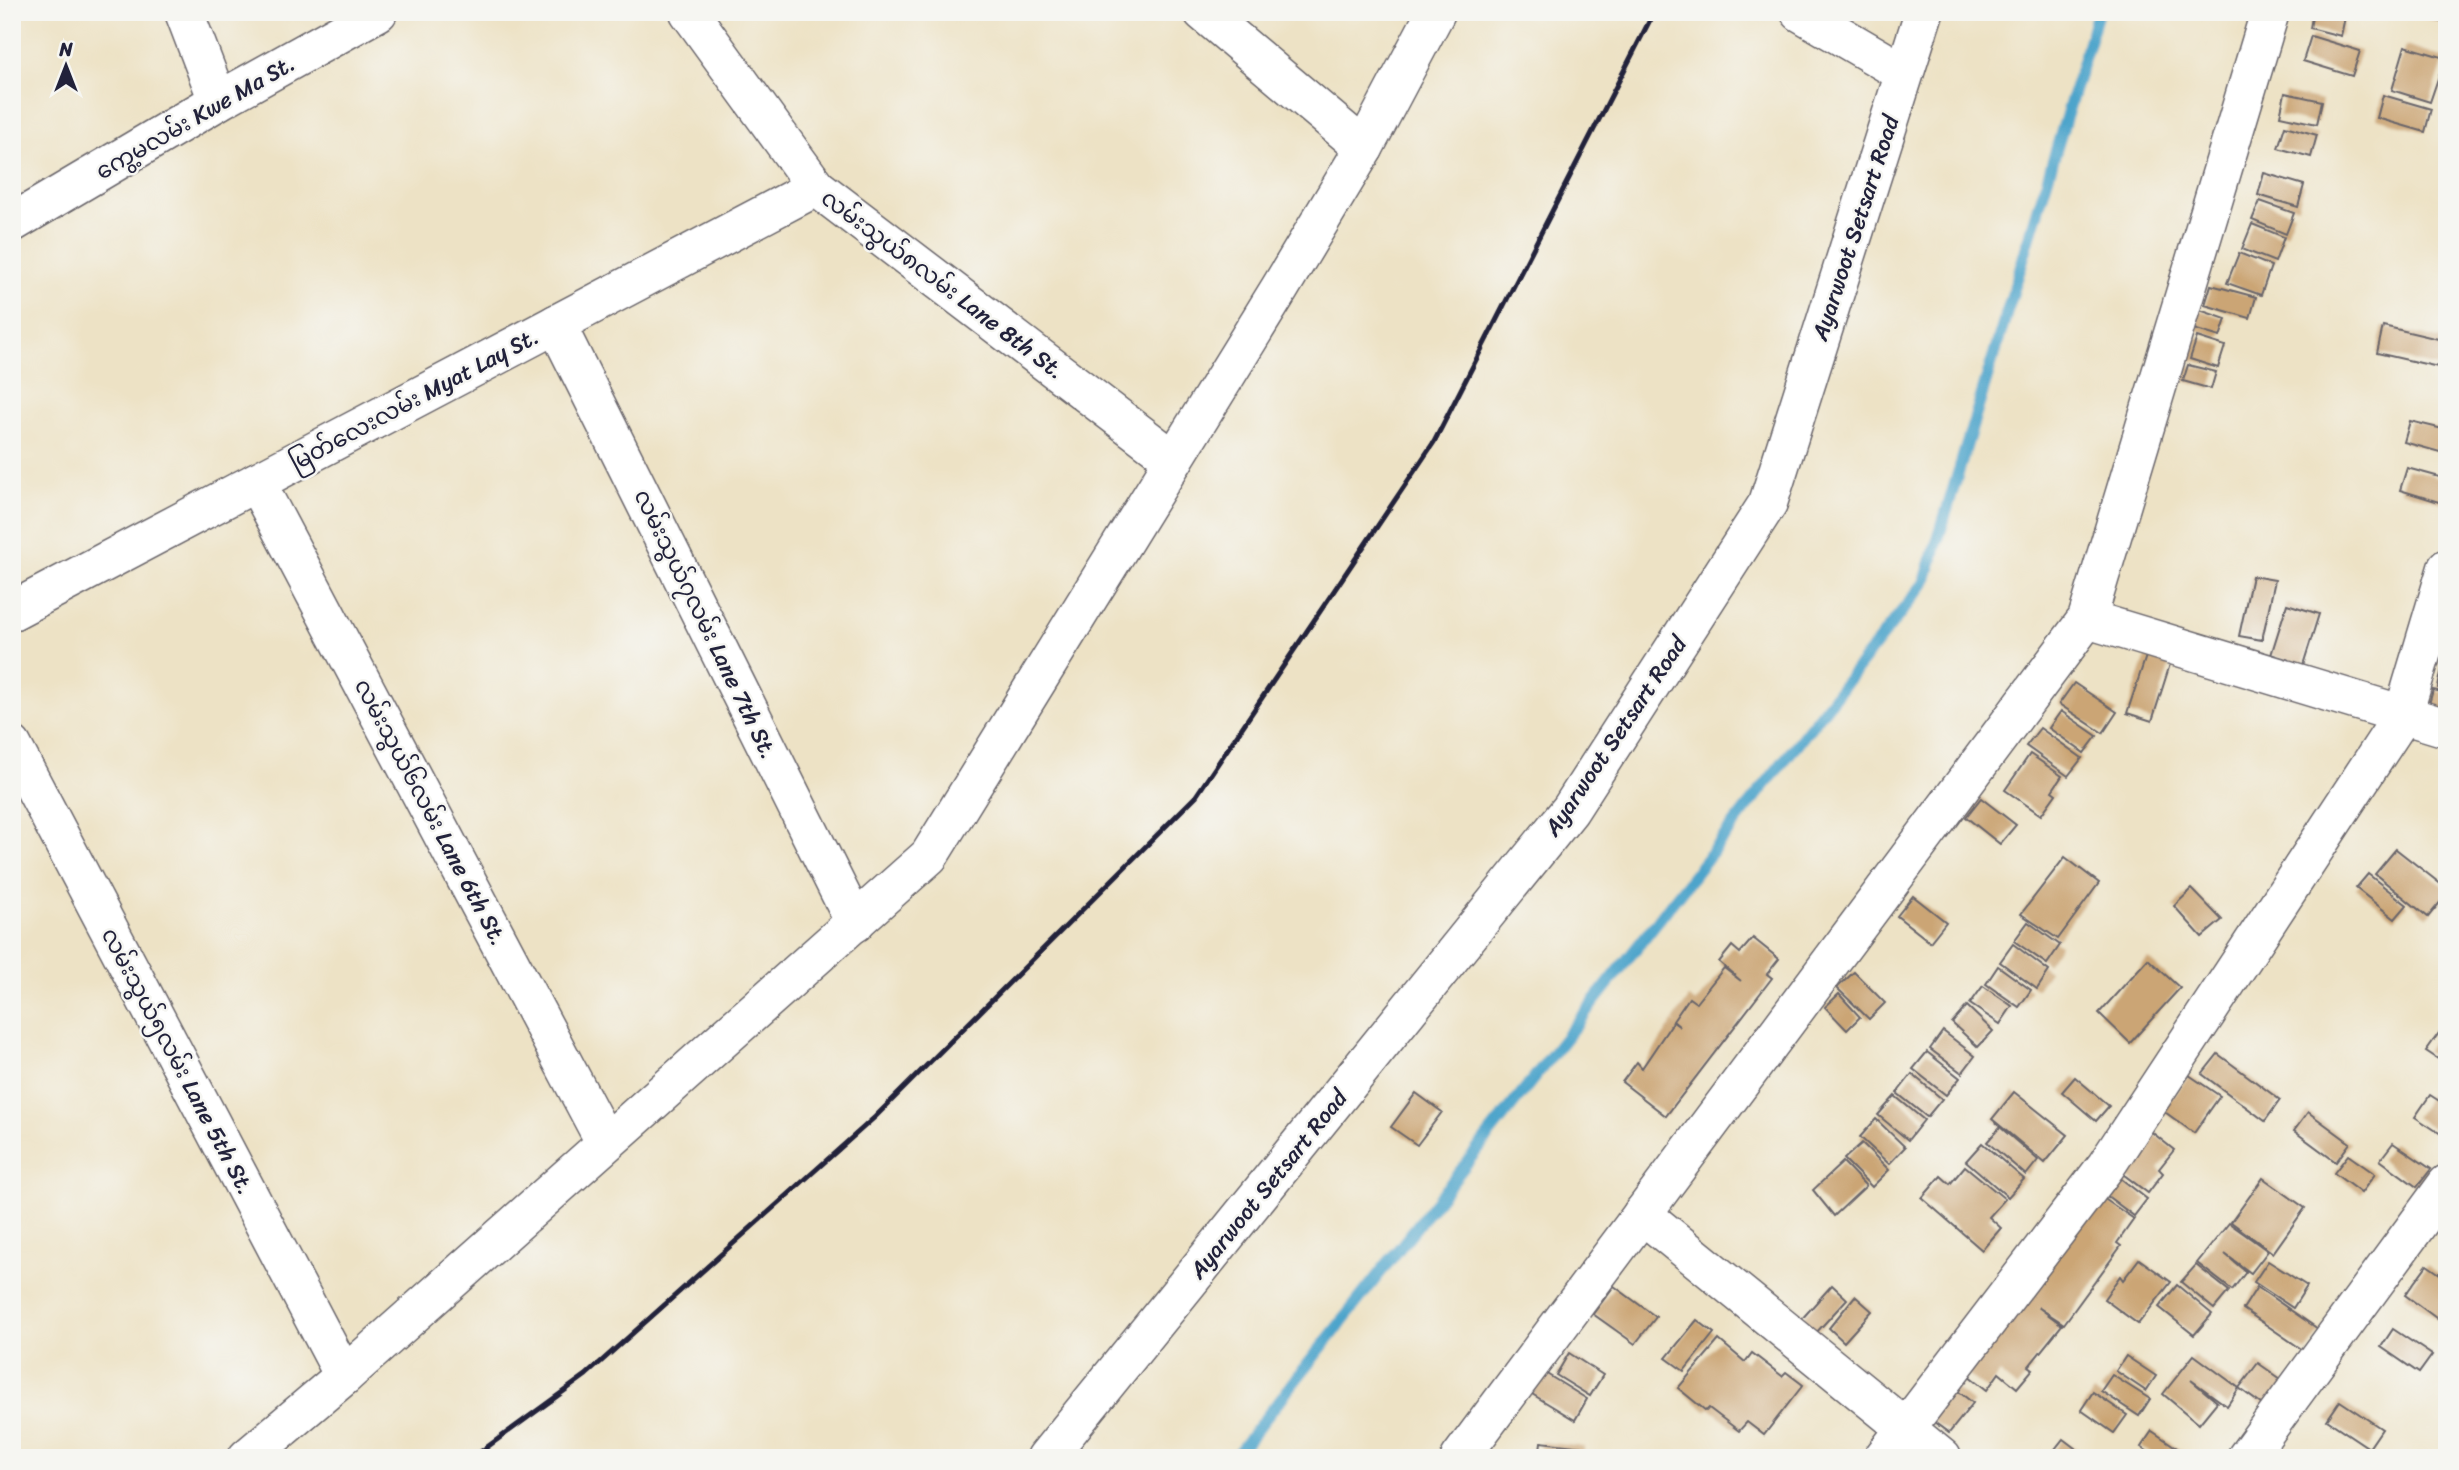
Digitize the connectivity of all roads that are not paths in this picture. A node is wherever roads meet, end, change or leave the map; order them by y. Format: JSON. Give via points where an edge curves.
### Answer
{"nodes":[{"id":1,"x":184,"y":12,"type":"edge"},
{"id":2,"x":379,"y":12,"type":"edge"},
{"id":3,"x":690,"y":12,"type":"edge"},
{"id":4,"x":1203,"y":12,"type":"edge"},
{"id":5,"x":1436,"y":12,"type":"edge"},
{"id":6,"x":1800,"y":12,"type":"edge"},
{"id":7,"x":1924,"y":12,"type":"edge"},
{"id":8,"x":2270,"y":12,"type":"edge"},
{"id":9,"x":1905,"y":73,"type":"junction"},
{"id":10,"x":218,"y":101,"type":"junction"},
{"id":11,"x":1364,"y":148,"type":"junction"},
{"id":12,"x":816,"y":187,"type":"junction"},
{"id":13,"x":12,"y":223,"type":"edge"},
{"id":14,"x":556,"y":324,"type":"junction"},
{"id":15,"x":1174,"y":460,"type":"junction"},
{"id":16,"x":256,"y":482,"type":"junction"},
{"id":17,"x":2447,"y":568,"type":"edge"},
{"id":18,"x":12,"y":611,"type":"edge"},
{"id":19,"x":2087,"y":619,"type":"junction"},
{"id":20,"x":2403,"y":715,"type":"junction"},
{"id":21,"x":2447,"y":728,"type":"edge"},
{"id":22,"x":12,"y":745,"type":"edge"},
{"id":23,"x":855,"y":923,"type":"junction"},
{"id":24,"x":605,"y":1142,"type":"junction"},
{"id":25,"x":2447,"y":1184,"type":"edge"},
{"id":26,"x":1642,"y":1213,"type":"junction"},
{"id":27,"x":344,"y":1376,"type":"junction"},
{"id":28,"x":1894,"y":1444,"type":"edge"},
{"id":29,"x":247,"y":1458,"type":"edge"},
{"id":30,"x":1046,"y":1458,"type":"edge"},
{"id":31,"x":1460,"y":1458,"type":"edge"},
{"id":32,"x":1942,"y":1458,"type":"edge"},
{"id":33,"x":2246,"y":1458,"type":"edge"}],
"edges":[{"from":1,"to":10,"type":"street"},
{"from":2,"to":10,"type":"street","name":"ကွေ့မလမ်း Kwe Ma St."},
{"from":3,"to":12,"type":"street","name":"လမ်းသွယ်၈လမ်း Lane 8th St."},
{"from":4,"to":11,"type":"street"},
{"from":5,"to":11,"type":"street"},
{"from":6,"to":9,"type":"street"},
{"from":7,"to":9,"type":"street","name":"Ayarwoot Setsart Road"},
{"from":8,"to":19,"type":"street"},
{"from":9,"to":30,"type":"street","name":"Ayarwoot Setsart Road","via":[[1768,503],[1570,810]]},
{"from":10,"to":13,"type":"street","name":"ကွေ့မလမ်း Kwe Ma St."},
{"from":11,"to":15,"type":"street"},
{"from":12,"to":14,"type":"street","name":"မြတ်လေးလမ်း Myat Lay St."},
{"from":12,"to":15,"type":"street","name":"လမ်းသွယ်၈လမ်း Lane 8th St."},
{"from":14,"to":16,"type":"street","name":"မြတ်လေးလမ်း Myat Lay St."},
{"from":14,"to":23,"type":"street","name":"လမ်းသွယ်၇လမ်း Lane 7th St."},
{"from":15,"to":23,"type":"street","via":[[929,856]]},
{"from":16,"to":18,"type":"street","name":"မြတ်လေးလမ်း Myat Lay St."},
{"from":16,"to":24,"type":"street","name":"လမ်းသွယ်၆လမ်း Lane 6th St."},
{"from":17,"to":20,"type":"street"},
{"from":19,"to":20,"type":"street"},
{"from":19,"to":26,"type":"street"},
{"from":20,"to":21,"type":"street"},
{"from":20,"to":28,"type":"street","via":[[2106,1167]]},
{"from":22,"to":27,"type":"street","name":"လမ်းသွယ်၅လမ်း Lane 5th St."},
{"from":23,"to":24,"type":"street"},
{"from":24,"to":27,"type":"street"},
{"from":25,"to":33,"type":"street"},
{"from":26,"to":28,"type":"street"},
{"from":26,"to":31,"type":"street"},
{"from":27,"to":29,"type":"street"},
{"from":28,"to":32,"type":"street"}]}
